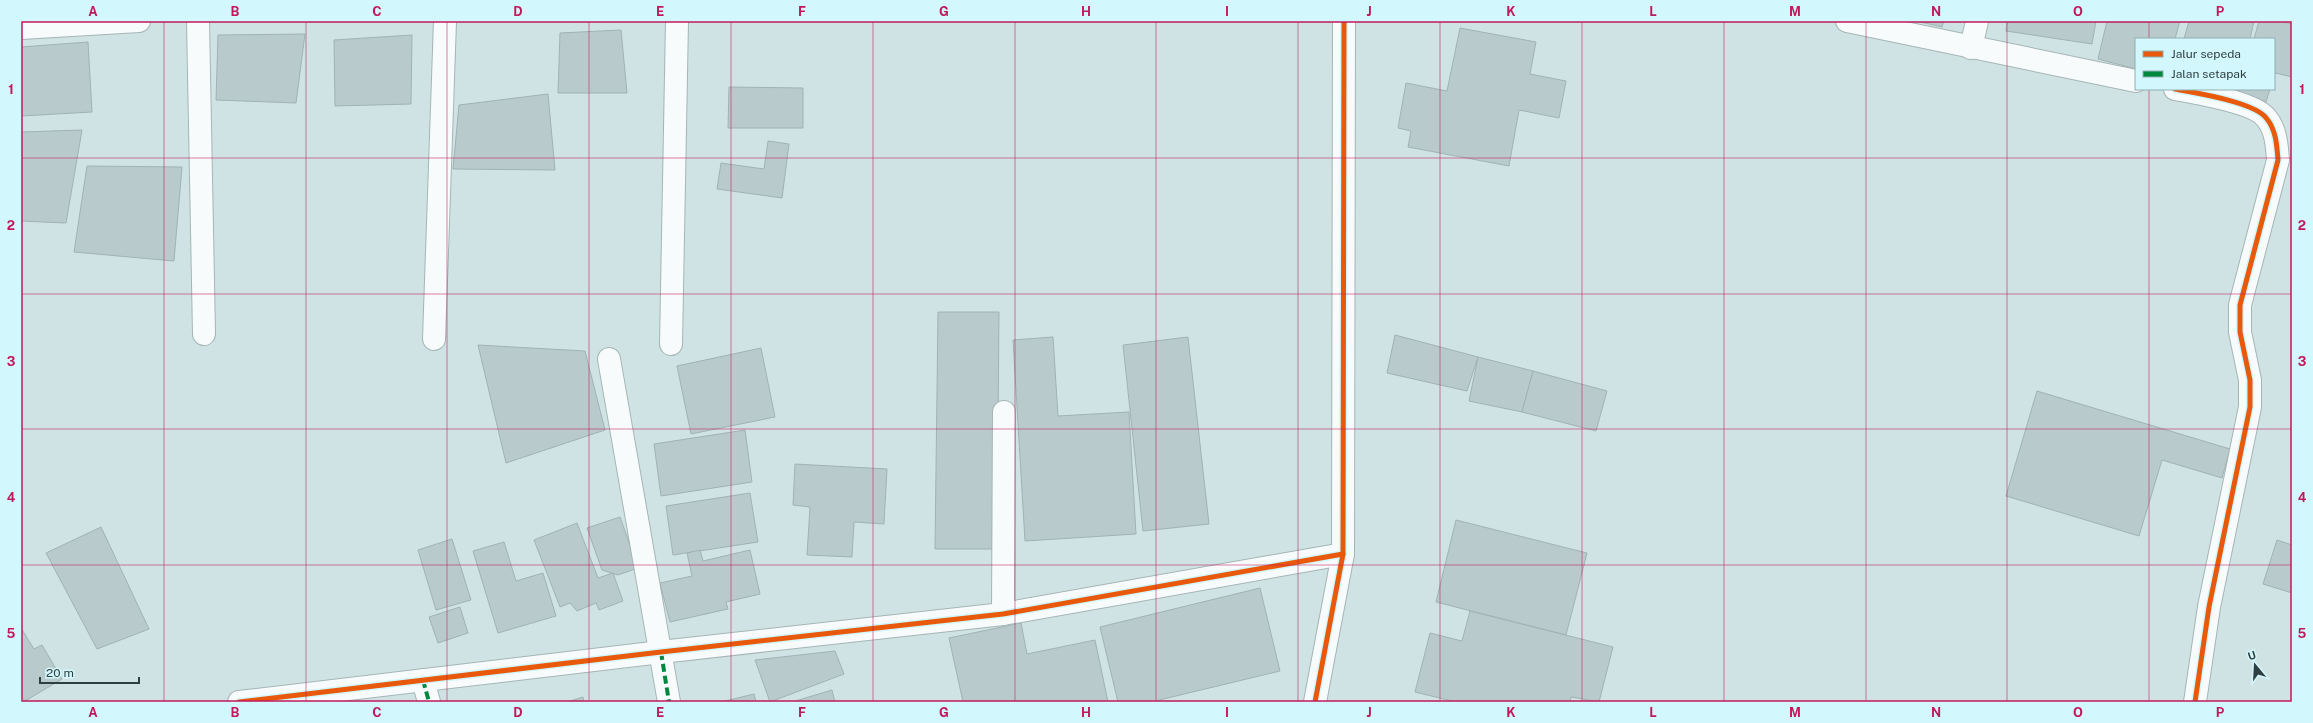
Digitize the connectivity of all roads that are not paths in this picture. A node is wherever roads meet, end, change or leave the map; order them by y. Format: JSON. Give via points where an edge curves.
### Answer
{"nodes":[{"id":1,"x":139,"y":21,"type":"edge"},
{"id":2,"x":198,"y":21,"type":"edge"},
{"id":3,"x":445,"y":21,"type":"edge"},
{"id":4,"x":677,"y":21,"type":"edge"},
{"id":5,"x":1344,"y":21,"type":"edge"},
{"id":6,"x":1847,"y":21,"type":"edge"},
{"id":7,"x":1977,"y":21,"type":"edge"},
{"id":8,"x":21,"y":28,"type":"edge"},
{"id":9,"x":1971,"y":48,"type":"junction"},
{"id":10,"x":2135,"y":81,"type":"edge"},
{"id":11,"x":2180,"y":90,"type":"edge"},
{"id":12,"x":204,"y":334,"type":"dead end"},
{"id":13,"x":434,"y":339,"type":"dead end"},
{"id":14,"x":671,"y":344,"type":"dead end"},
{"id":15,"x":609,"y":359,"type":"dead end"},
{"id":16,"x":1004,"y":412,"type":"dead end"},
{"id":17,"x":1343,"y":554,"type":"junction"},
{"id":18,"x":1003,"y":614,"type":"junction"},
{"id":19,"x":661,"y":652,"type":"junction"},
{"id":20,"x":423,"y":680,"type":"junction"},
{"id":21,"x":239,"y":702,"type":"edge"},
{"id":22,"x":429,"y":702,"type":"edge"},
{"id":23,"x":669,"y":702,"type":"edge"},
{"id":24,"x":1315,"y":702,"type":"edge"},
{"id":25,"x":2195,"y":702,"type":"edge"}],
"edges":[{"from":1,"to":8,"type":"street"},
{"from":2,"to":12,"type":"street"},
{"from":3,"to":13,"type":"street"},
{"from":4,"to":14,"type":"street"},
{"from":5,"to":17,"type":"street"},
{"from":6,"to":9,"type":"street"},
{"from":7,"to":9,"type":"street"},
{"from":9,"to":10,"type":"street"},
{"from":11,"to":25,"type":"street","via":[[2229,100],[2267,117],[2277,145],[2278,160],[2240,305],[2240,332],[2250,380],[2250,407],[2209,607]]},
{"from":15,"to":19,"type":"street"},
{"from":16,"to":18,"type":"street"},
{"from":17,"to":18,"type":"street"},
{"from":17,"to":24,"type":"street"},
{"from":18,"to":19,"type":"street"},
{"from":19,"to":20,"type":"street"},
{"from":19,"to":23,"type":"street"},
{"from":20,"to":21,"type":"street"},
{"from":20,"to":22,"type":"street"}]}
